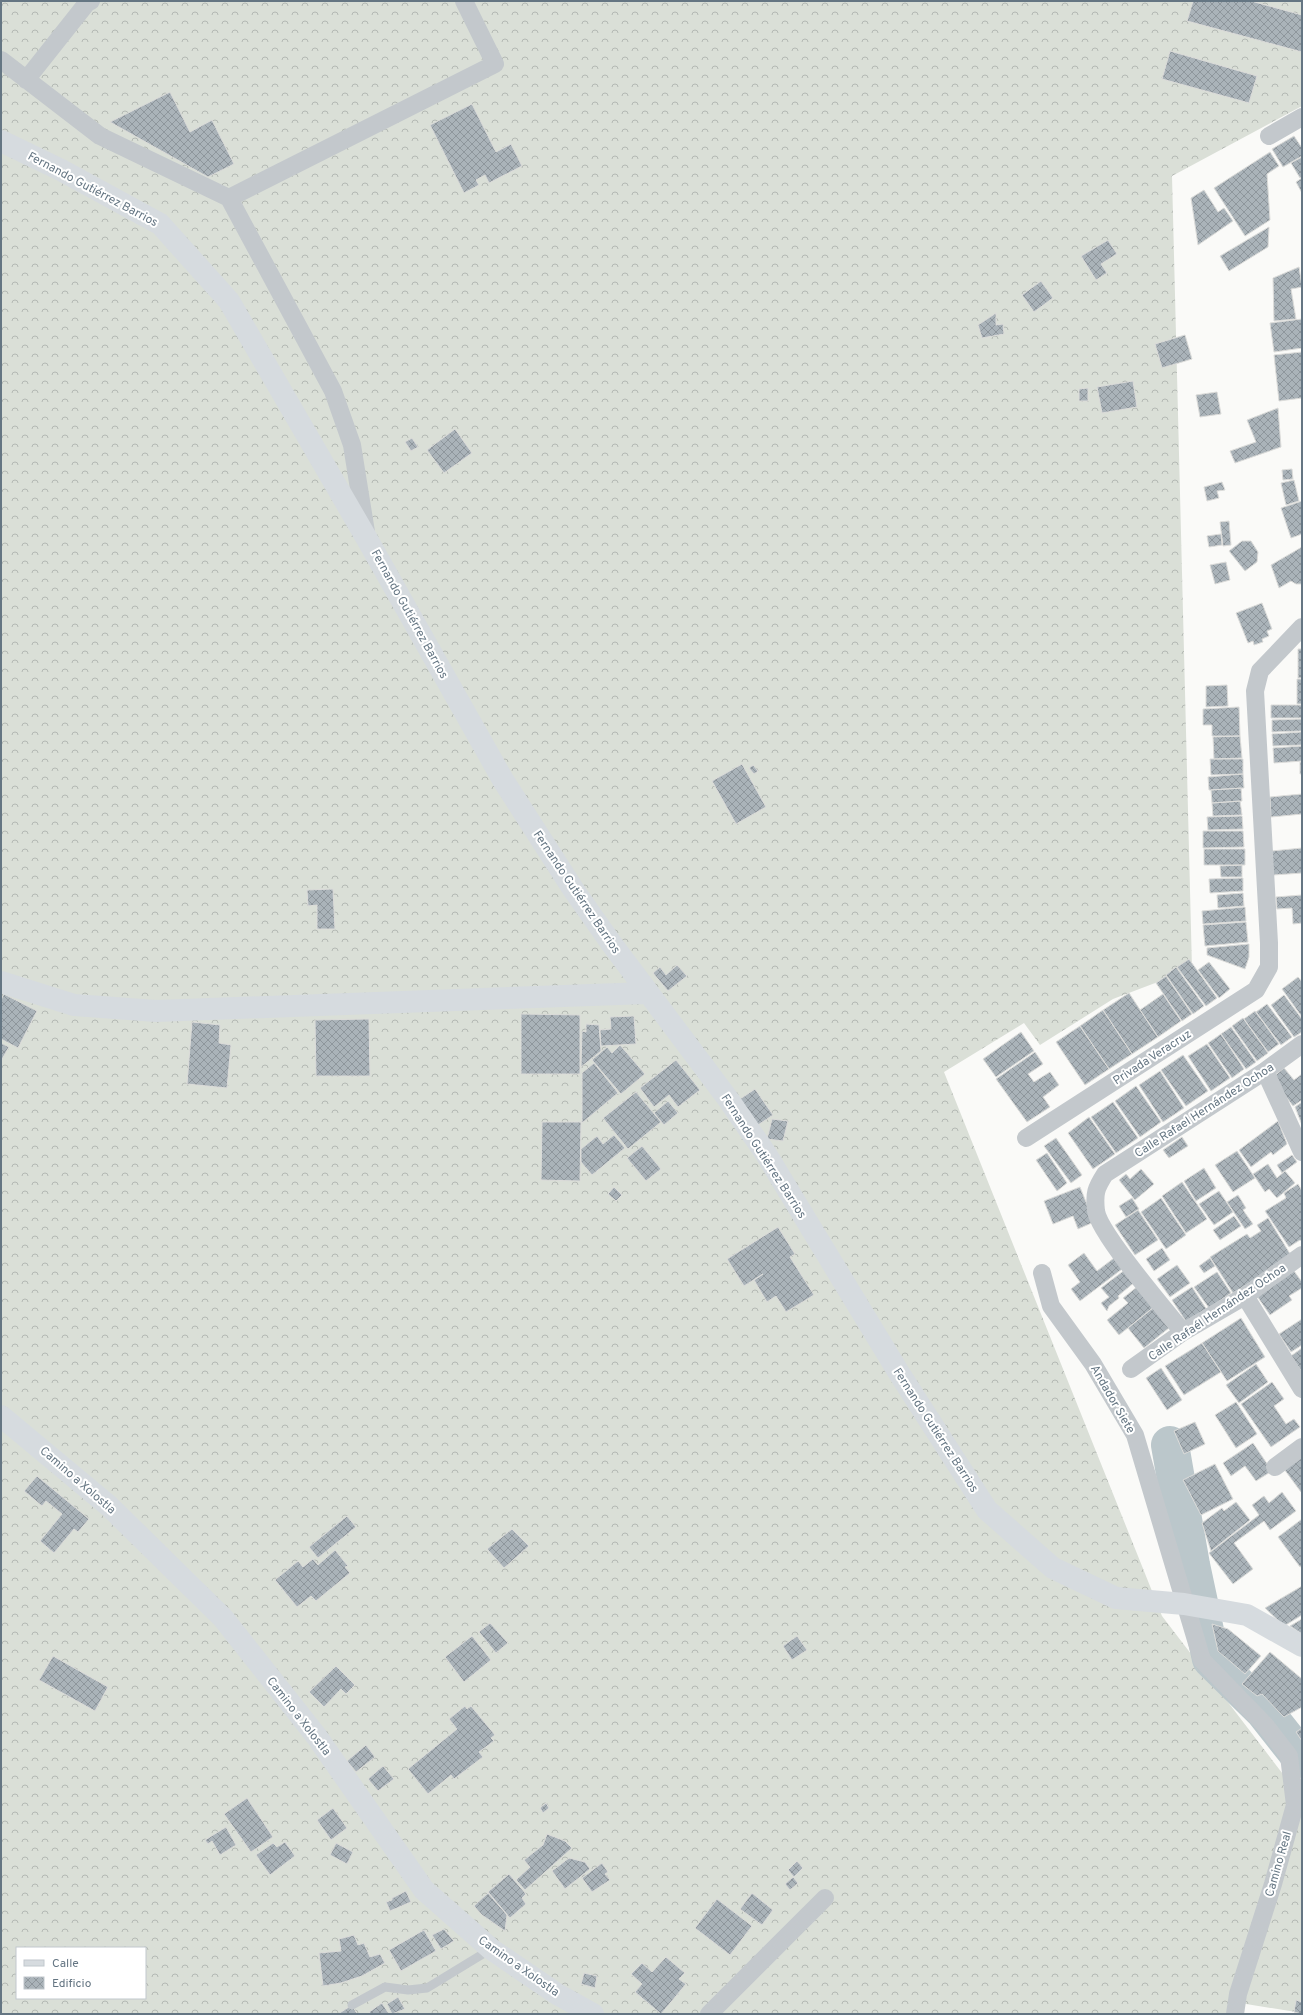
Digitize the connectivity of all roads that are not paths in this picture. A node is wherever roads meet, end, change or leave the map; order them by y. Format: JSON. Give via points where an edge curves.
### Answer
{"nodes":[{"id":1,"x":91,"y":1,"type":"edge"},
{"id":2,"x":464,"y":1,"type":"edge"},
{"id":3,"x":1,"y":60,"type":"edge"},
{"id":4,"x":26,"y":80,"type":"junction"},
{"id":5,"x":1302,"y":117,"type":"edge"},
{"id":6,"x":1269,"y":136,"type":"dead end"},
{"id":7,"x":1,"y":141,"type":"edge"},
{"id":8,"x":228,"y":198,"type":"junction"},
{"id":9,"x":367,"y":539,"type":"junction"},
{"id":10,"x":1302,"y":627,"type":"edge"},
{"id":11,"x":1,"y":982,"type":"edge"},
{"id":12,"x":647,"y":993,"type":"junction"},
{"id":13,"x":1302,"y":1044,"type":"edge"},
{"id":14,"x":1265,"y":1071,"type":"junction"},
{"id":15,"x":1026,"y":1138,"type":"dead end"},
{"id":16,"x":1302,"y":1152,"type":"edge"},
{"id":17,"x":1302,"y":1255,"type":"edge"},
{"id":18,"x":1042,"y":1273,"type":"dead end"},
{"id":19,"x":1245,"y":1296,"type":"junction"},
{"id":20,"x":1183,"y":1332,"type":"junction"},
{"id":21,"x":1131,"y":1369,"type":"dead end"},
{"id":22,"x":1302,"y":1389,"type":"edge"},
{"id":23,"x":1,"y":1416,"type":"edge"},
{"id":24,"x":1302,"y":1447,"type":"edge"},
{"id":25,"x":1275,"y":1467,"type":"dead end"},
{"id":26,"x":1191,"y":1605,"type":"junction"},
{"id":27,"x":1302,"y":1646,"type":"edge"},
{"id":28,"x":825,"y":1898,"type":"dead end"},
{"id":29,"x":491,"y":1949,"type":"junction"},
{"id":30,"x":352,"y":2006,"type":"dead end"},
{"id":31,"x":593,"y":2014,"type":"edge"},
{"id":32,"x":709,"y":2014,"type":"edge"},
{"id":33,"x":1234,"y":2014,"type":"edge"}],
"edges":[{"from":1,"to":4,"type":"street","via":[[86,3]]},
{"from":2,"to":8,"type":"street","via":[[495,64]]},
{"from":3,"to":4,"type":"street"},
{"from":4,"to":8,"type":"street","via":[[100,136]]},
{"from":5,"to":6,"type":"street"},
{"from":7,"to":9,"type":"main road","name":"Fernando Gutiérrez Barrios","via":[[61,170],[160,224],[229,301]]},
{"from":8,"to":9,"type":"street","via":[[333,391],[352,445]]},
{"from":9,"to":12,"type":"main road","name":"Fernando Gutiérrez Barrios","via":[[503,780],[572,889]]},
{"from":10,"to":15,"type":"street","name":"Privada Veracruz","via":[[1260,671],[1255,691],[1269,967],[1256,990]]},
{"from":11,"to":12,"type":"main road","via":[[74,1006],[156,1011]]},
{"from":12,"to":26,"type":"main road","name":"Fernando Gutiérrez Barrios","via":[[728,1099],[766,1154],[899,1373],[988,1510],[1053,1568],[1116,1598]]},
{"from":13,"to":14,"type":"street","name":"Calle Rafael Hernández Ochoa"},
{"from":14,"to":16,"type":"street"},
{"from":14,"to":20,"type":"street","name":"Calle Rafael Hernández Ochoa","via":[[1105,1174],[1095,1190],[1096,1213],[1109,1238]]},
{"from":17,"to":19,"type":"street","name":"Calle Rafaél Hernández Ochoa"},
{"from":18,"to":26,"type":"street","name":"Andador Siete","via":[[1051,1306],[1093,1364],[1134,1435]]},
{"from":19,"to":20,"type":"street","name":"Calle Rafaél Hernández Ochoa"},
{"from":19,"to":22,"type":"street"},
{"from":20,"to":21,"type":"street","name":"Calle Rafaél Hernández Ochoa"},
{"from":23,"to":29,"type":"main road","name":"Camino a Xolostla","via":[[109,1506],[223,1618],[317,1737],[424,1890]]},
{"from":24,"to":25,"type":"street"},
{"from":26,"to":27,"type":"main road","name":"Fernando Gutiérrez Barrios","via":[[1247,1615]]},
{"from":26,"to":33,"type":"street","name":"Camino Real","via":[[1202,1660],[1265,1725],[1289,1756],[1295,1805]]},
{"from":28,"to":32,"type":"street"},
{"from":29,"to":30,"type":"lane","via":[[427,1988],[408,1990],[385,1987]]},
{"from":29,"to":31,"type":"main road","name":"Camino a Xolostla","via":[[557,1994]]}]}
